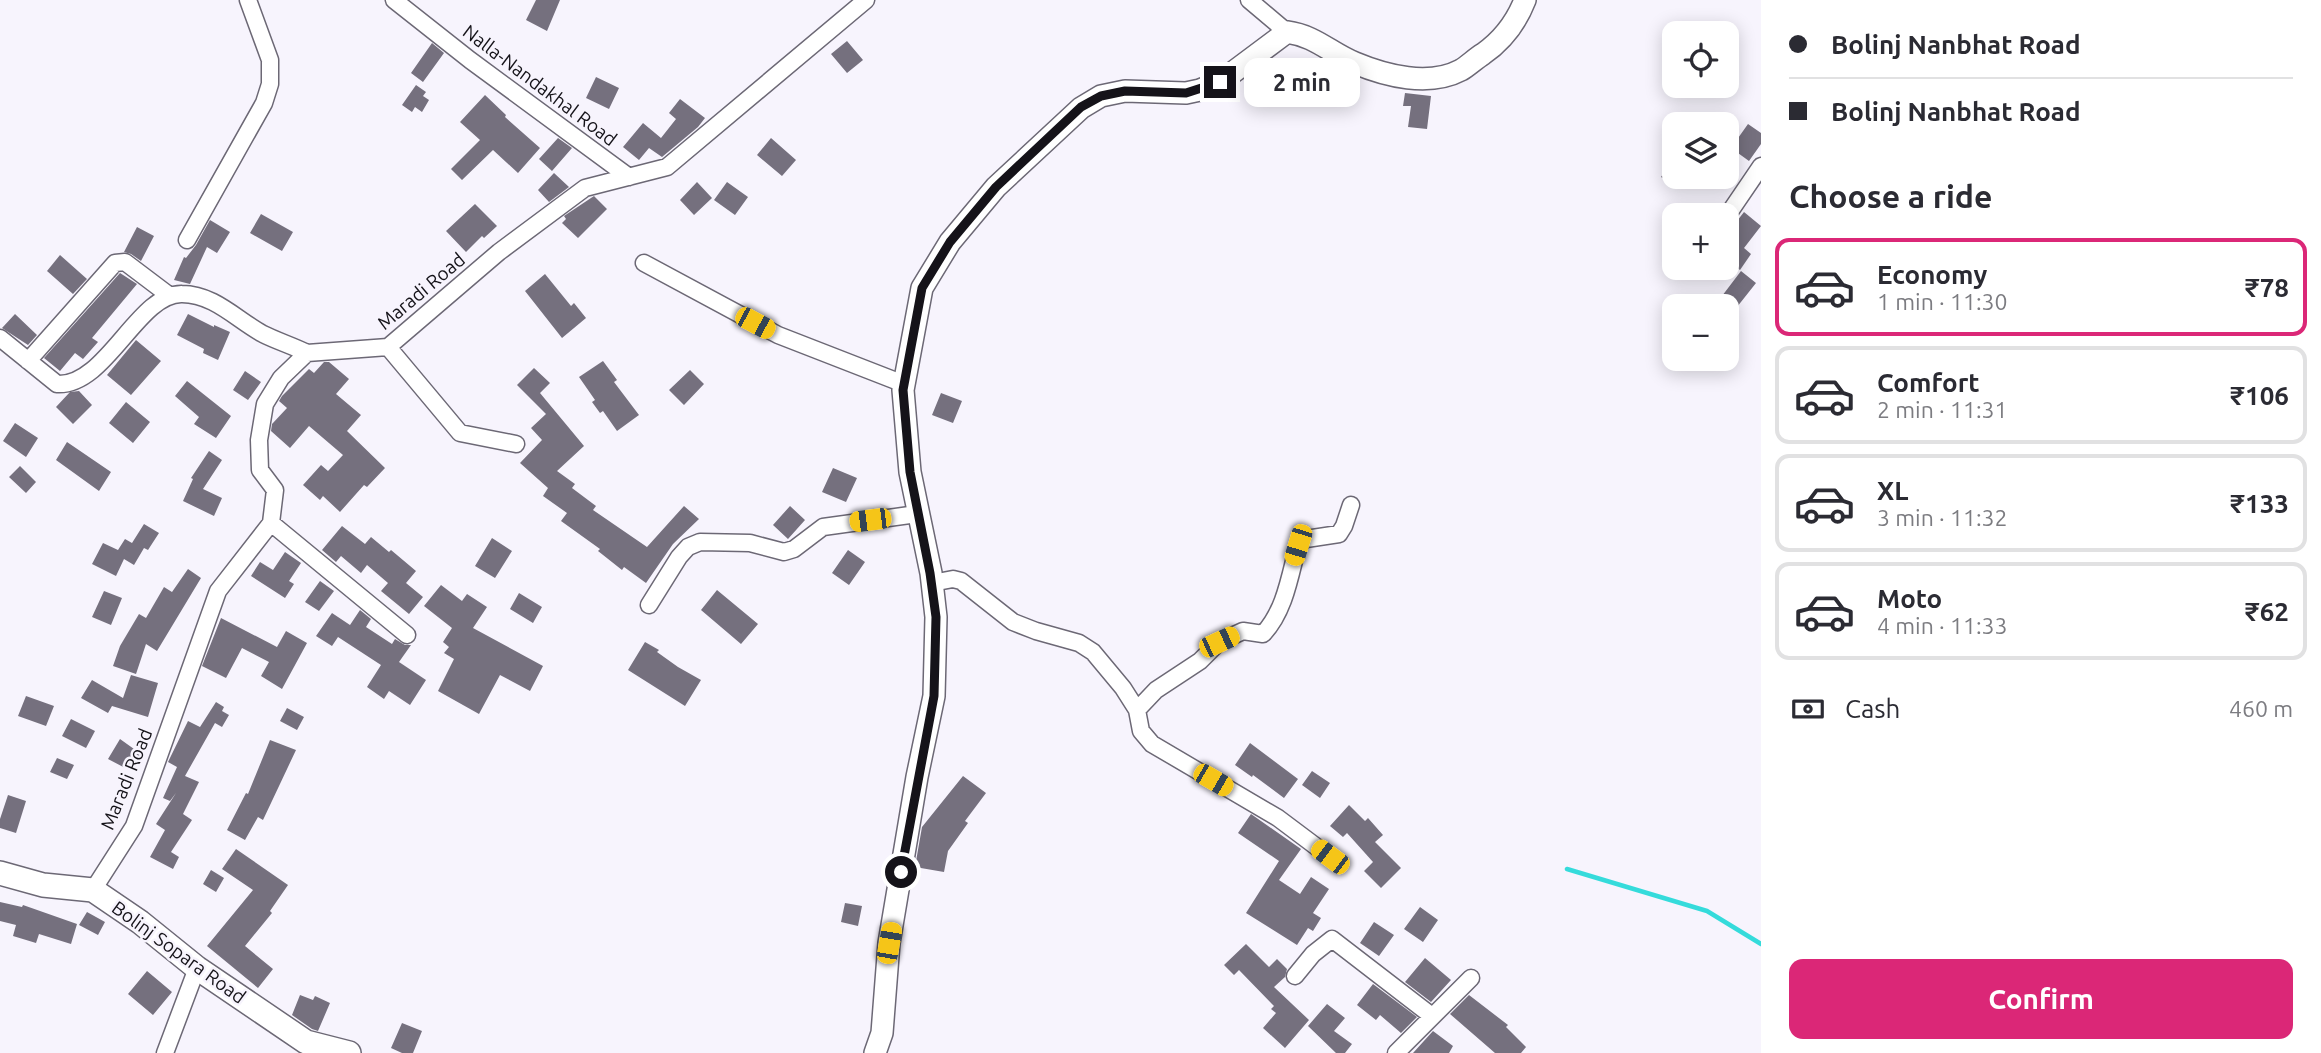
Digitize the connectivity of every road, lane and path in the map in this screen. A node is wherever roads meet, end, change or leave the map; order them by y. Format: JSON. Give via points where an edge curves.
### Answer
{"nodes":[{"id":1,"x":248,"y":0,"type":"edge"},
{"id":2,"x":394,"y":0,"type":"edge"},
{"id":3,"x":866,"y":0,"type":"edge"},
{"id":4,"x":1249,"y":0,"type":"edge"},
{"id":5,"x":1525,"y":0,"type":"edge"},
{"id":6,"x":1287,"y":32,"type":"junction"},
{"id":7,"x":1761,"y":166,"type":"edge"},
{"id":8,"x":629,"y":177,"type":"junction"},
{"id":9,"x":1736,"y":203,"type":"edge"},
{"id":10,"x":187,"y":240,"type":"dead end"},
{"id":11,"x":644,"y":263,"type":"dead end"},
{"id":12,"x":170,"y":296,"type":"junction"},
{"id":13,"x":0,"y":338,"type":"edge"},
{"id":14,"x":388,"y":347,"type":"junction"},
{"id":15,"x":307,"y":353,"type":"junction"},
{"id":16,"x":28,"y":360,"type":"junction"},
{"id":17,"x":904,"y":384,"type":"junction"},
{"id":18,"x":516,"y":444,"type":"dead end"},
{"id":19,"x":1351,"y":505,"type":"dead end"},
{"id":20,"x":918,"y":514,"type":"junction"},
{"id":21,"x":271,"y":523,"type":"junction"},
{"id":22,"x":932,"y":583,"type":"junction"},
{"id":23,"x":649,"y":605,"type":"dead end"},
{"id":24,"x":407,"y":635,"type":"dead end"},
{"id":25,"x":1137,"y":710,"type":"junction"},
{"id":26,"x":1330,"y":857,"type":"dead end"},
{"id":27,"x":0,"y":873,"type":"edge"},
{"id":28,"x":93,"y":890,"type":"junction"},
{"id":29,"x":197,"y":968,"type":"junction"},
{"id":30,"x":1295,"y":976,"type":"dead end"},
{"id":31,"x":1471,"y":978,"type":"dead end"},
{"id":32,"x":1432,"y":1016,"type":"junction"},
{"id":33,"x":165,"y":1053,"type":"edge"},
{"id":34,"x":349,"y":1053,"type":"edge"},
{"id":35,"x":875,"y":1053,"type":"edge"},
{"id":36,"x":1396,"y":1053,"type":"edge"}],
"edges":[{"from":1,"to":10,"type":"street","via":[[270,60],[270,84],[264,103]]},
{"from":2,"to":8,"type":"street","name":"Nalla-Nandakhal Road"},
{"from":3,"to":8,"type":"street","name":"Maradi Road","via":[[667,167]]},
{"from":4,"to":6,"type":"street"},
{"from":5,"to":6,"type":"street","via":[[1517,20],[1496,44],[1461,70],[1446,75],[1405,77],[1378,72],[1306,35]]},
{"from":6,"to":17,"type":"street","via":[[1220,82],[1186,93],[1125,91],[1101,96],[1057,129],[996,187],[932,271],[922,288]]},
{"from":7,"to":9,"type":"street"},
{"from":8,"to":14,"type":"street","name":"Maradi Road","via":[[585,188],[499,252]]},
{"from":11,"to":17,"type":"street","via":[[778,335]]},
{"from":12,"to":15,"type":"street","via":[[184,294],[217,304],[261,333]]},
{"from":12,"to":16,"type":"street","via":[[163,297],[92,370],[67,385],[57,384]]},
{"from":12,"to":16,"type":"street","via":[[125,262],[115,263]]},
{"from":13,"to":16,"type":"street"},
{"from":14,"to":15,"type":"street","name":"Maradi Road"},
{"from":14,"to":18,"type":"street","via":[[460,433]]},
{"from":15,"to":21,"type":"street","via":[[281,378],[265,404],[260,470],[275,490]]},
{"from":17,"to":20,"type":"street"},
{"from":19,"to":25,"type":"street","via":[[1339,534],[1306,539],[1298,545],[1272,625],[1262,634],[1243,631],[1219,642]]},
{"from":20,"to":22,"type":"street"},
{"from":20,"to":23,"type":"street","via":[[822,527],[784,552],[750,543],[701,542],[679,557]]},
{"from":21,"to":24,"type":"street"},
{"from":21,"to":28,"type":"street","name":"Maradi Road","via":[[218,591],[134,826]]},
{"from":22,"to":25,"type":"street","via":[[961,581],[1013,622],[1086,646]]},
{"from":22,"to":35,"type":"street","via":[[934,696],[889,943],[882,1033]]},
{"from":25,"to":26,"type":"street","via":[[1141,731],[1152,744],[1278,818]]},
{"from":27,"to":28,"type":"main road","name":"Bolinj Sopara Road","via":[[43,885]]},
{"from":28,"to":29,"type":"main road","name":"Bolinj Sopara Road"},
{"from":29,"to":33,"type":"street"},
{"from":29,"to":34,"type":"main road","name":"Bolinj Sopara Road","via":[[306,1042]]},
{"from":30,"to":32,"type":"street","via":[[1332,939]]},
{"from":31,"to":32,"type":"street"},
{"from":32,"to":36,"type":"street"}]}
